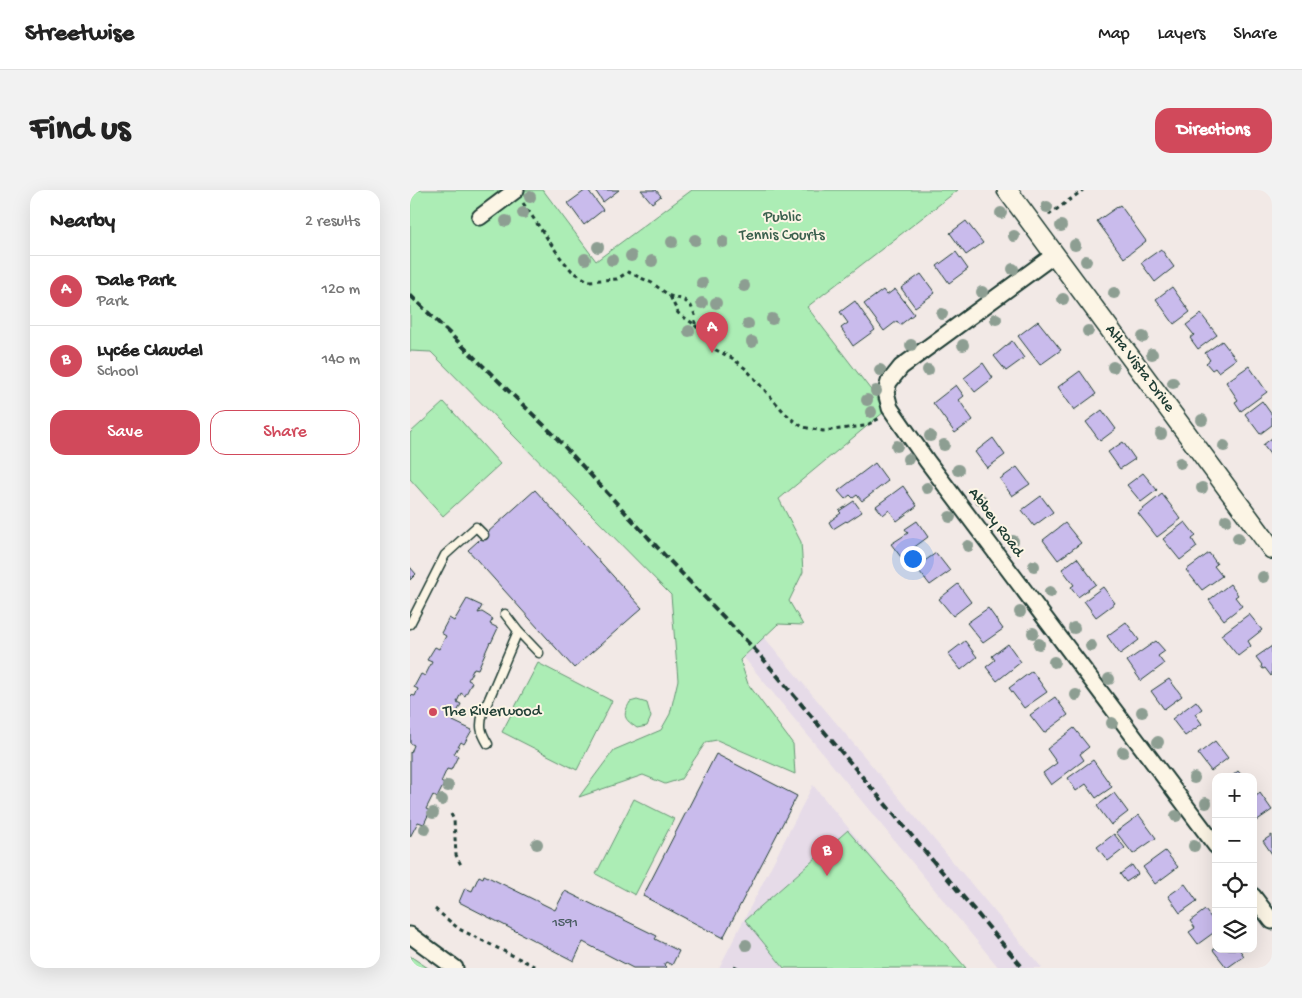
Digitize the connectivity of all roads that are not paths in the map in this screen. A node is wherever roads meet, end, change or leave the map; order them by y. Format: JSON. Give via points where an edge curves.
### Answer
{"nodes":[{"id":1,"x":516,"y":190,"type":"edge"},
{"id":2,"x":1007,"y":190,"type":"edge"},
{"id":3,"x":480,"y":217,"type":"dead end"},
{"id":4,"x":1054,"y":255,"type":"junction"},
{"id":5,"x":484,"y":536,"type":"dead end"},
{"id":6,"x":1272,"y":549,"type":"edge"},
{"id":7,"x":505,"y":614,"type":"dead end"},
{"id":8,"x":410,"y":624,"type":"edge"},
{"id":9,"x":518,"y":631,"type":"junction"},
{"id":10,"x":539,"y":653,"type":"dead end"},
{"id":11,"x":488,"y":744,"type":"dead end"},
{"id":12,"x":1212,"y":841,"type":"edge"},
{"id":13,"x":1257,"y":901,"type":"edge"},
{"id":14,"x":1272,"y":921,"type":"edge"},
{"id":15,"x":410,"y":935,"type":"edge"},
{"id":16,"x":455,"y":968,"type":"edge"}],
"edges":[{"from":1,"to":3,"type":"street"},
{"from":2,"to":4,"type":"street","name":"Alta Vista Drive"},
{"from":4,"to":6,"type":"street","name":"Alta Vista Drive"},
{"from":4,"to":12,"type":"street","name":"Abbey Road","via":[[901,367],[889,382],[886,392],[890,408]]},
{"from":5,"to":8,"type":"lane","via":[[476,527],[445,556]]},
{"from":7,"to":9,"type":"lane"},
{"from":9,"to":10,"type":"lane"},
{"from":9,"to":11,"type":"lane","via":[[480,723]]},
{"from":13,"to":14,"type":"street"},
{"from":15,"to":16,"type":"street"}]}
